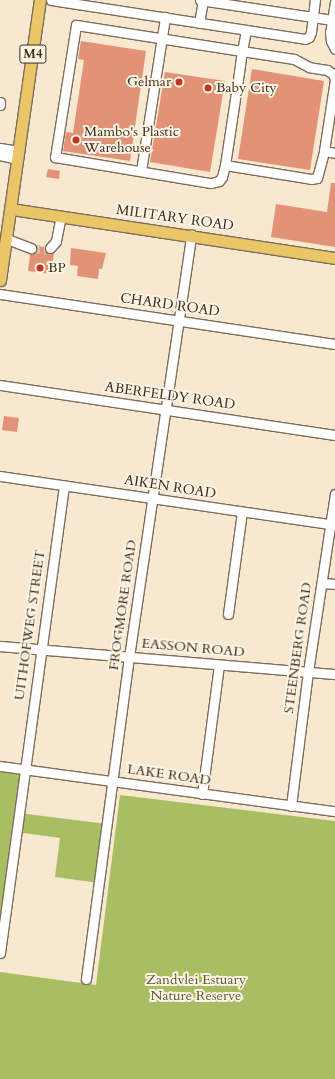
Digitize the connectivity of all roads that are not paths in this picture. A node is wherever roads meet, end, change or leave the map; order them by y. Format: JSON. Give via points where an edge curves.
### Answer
{"nodes":[{"id":1,"x":40,"y":0,"type":"edge"},
{"id":2,"x":51,"y":0,"type":"edge"},
{"id":3,"x":201,"y":0,"type":"edge"},
{"id":4,"x":315,"y":0,"type":"edge"},
{"id":5,"x":335,"y":2,"type":"edge"},
{"id":6,"x":99,"y":4,"type":"edge"},
{"id":7,"x":165,"y":17,"type":"junction"},
{"id":8,"x":313,"y":17,"type":"junction"},
{"id":9,"x":332,"y":20,"type":"junction"},
{"id":10,"x":199,"y":23,"type":"junction"},
{"id":11,"x":246,"y":30,"type":"junction"},
{"id":12,"x":162,"y":38,"type":"junction"},
{"id":13,"x":335,"y":49,"type":"edge"},
{"id":14,"x":242,"y":51,"type":"junction"},
{"id":15,"x":0,"y":102,"type":"edge"},
{"id":16,"x":0,"y":105,"type":"edge"},
{"id":17,"x":0,"y":148,"type":"edge"},
{"id":18,"x":324,"y":151,"type":"junction"},
{"id":19,"x":335,"y":153,"type":"edge"},
{"id":20,"x":19,"y":155,"type":"junction"},
{"id":21,"x":0,"y":156,"type":"edge"},
{"id":22,"x":225,"y":165,"type":"junction"},
{"id":23,"x":141,"y":171,"type":"junction"},
{"id":24,"x":11,"y":209,"type":"junction"},
{"id":25,"x":61,"y":216,"type":"junction"},
{"id":26,"x":191,"y":235,"type":"junction"},
{"id":27,"x":7,"y":240,"type":"junction"},
{"id":28,"x":31,"y":248,"type":"tunnel mouth"},
{"id":29,"x":50,"y":248,"type":"dead end"},
{"id":30,"x":335,"y":258,"type":"edge"},
{"id":31,"x":0,"y":280,"type":"edge"},
{"id":32,"x":0,"y":294,"type":"edge"},
{"id":33,"x":178,"y":320,"type":"junction"},
{"id":34,"x":335,"y":344,"type":"edge"},
{"id":35,"x":0,"y":385,"type":"edge"},
{"id":36,"x":165,"y":409,"type":"junction"},
{"id":37,"x":335,"y":435,"type":"edge"},
{"id":38,"x":0,"y":476,"type":"edge"},
{"id":39,"x":64,"y":485,"type":"junction"},
{"id":40,"x":335,"y":494,"type":"edge"},
{"id":41,"x":152,"y":498,"type":"junction"},
{"id":42,"x":242,"y":512,"type":"junction"},
{"id":43,"x":333,"y":525,"type":"edge"},
{"id":44,"x":322,"y":583,"type":"junction"},
{"id":45,"x":335,"y":584,"type":"edge"},
{"id":46,"x":228,"y":614,"type":"dead end"},
{"id":47,"x":0,"y":646,"type":"edge"},
{"id":48,"x":40,"y":649,"type":"junction"},
{"id":49,"x":129,"y":657,"type":"junction"},
{"id":50,"x":219,"y":665,"type":"junction"},
{"id":51,"x":308,"y":672,"type":"junction"},
{"id":52,"x":335,"y":674,"type":"edge"},
{"id":53,"x":0,"y":766,"type":"edge"},
{"id":54,"x":25,"y":769,"type":"junction"},
{"id":55,"x":113,"y":781,"type":"junction"},
{"id":56,"x":202,"y":794,"type":"junction"},
{"id":57,"x":291,"y":806,"type":"junction"},
{"id":58,"x":335,"y":811,"type":"edge"},
{"id":59,"x":0,"y":953,"type":"edge"},
{"id":60,"x":86,"y":979,"type":"dead end"}],
"edges":[{"from":1,"to":20,"type":"main road","number":"M4"},
{"from":2,"to":6,"type":"street"},
{"from":3,"to":8,"type":"street"},
{"from":3,"to":10,"type":"street"},
{"from":4,"to":8,"type":"street"},
{"from":5,"to":9,"type":"street"},
{"from":6,"to":7,"type":"street"},
{"from":7,"to":10,"type":"street"},
{"from":7,"to":12,"type":"street"},
{"from":8,"to":9,"type":"street"},
{"from":8,"to":11,"type":"street","via":[[311,34],[305,39]]},
{"from":9,"to":13,"type":"street","via":[[331,41]]},
{"from":10,"to":11,"type":"street"},
{"from":11,"to":14,"type":"street"},
{"from":12,"to":14,"type":"street"},
{"from":12,"to":23,"type":"street"},
{"from":12,"to":23,"type":"street","via":[[76,25],[55,157]]},
{"from":14,"to":18,"type":"street","via":[[294,59],[333,74],[335,79]]},
{"from":14,"to":22,"type":"street"},
{"from":15,"to":16,"type":"street"},
{"from":17,"to":20,"type":"street"},
{"from":18,"to":19,"type":"street"},
{"from":18,"to":22,"type":"street","via":[[319,175],[314,179]]},
{"from":20,"to":21,"type":"street"},
{"from":20,"to":24,"type":"main road","number":"M4"},
{"from":22,"to":23,"type":"street","via":[[220,180],[211,183]]},
{"from":24,"to":25,"type":"main road","name":"MILITARY ROAD"},
{"from":24,"to":27,"type":"main road","number":"M4"},
{"from":25,"to":26,"type":"main road","name":"MILITARY ROAD"},
{"from":25,"to":29,"type":"street","via":[[56,241]]},
{"from":26,"to":30,"type":"main road","name":"MILITARY ROAD"},
{"from":26,"to":33,"type":"street","name":"FROGMORE ROAD"},
{"from":27,"to":28,"type":"street"},
{"from":27,"to":31,"type":"main road","number":"M4"},
{"from":32,"to":33,"type":"street","name":"CHARD ROAD"},
{"from":33,"to":34,"type":"street","name":"CHARD ROAD"},
{"from":33,"to":36,"type":"street","name":"FROGMORE ROAD"},
{"from":35,"to":36,"type":"street","name":"ABERFELDY ROAD"},
{"from":36,"to":37,"type":"street","name":"ABERFELDY ROAD"},
{"from":36,"to":41,"type":"street","name":"FROGMORE ROAD"},
{"from":38,"to":39,"type":"street","name":"AIKEN ROAD"},
{"from":39,"to":41,"type":"street","name":"AIKEN ROAD"},
{"from":39,"to":48,"type":"street","name":"UITHOFWEG STREET"},
{"from":40,"to":43,"type":"street","name":"STEENBERG ROAD"},
{"from":41,"to":42,"type":"street","name":"AIKEN ROAD"},
{"from":41,"to":49,"type":"street","name":"FROGMORE ROAD"},
{"from":42,"to":43,"type":"street","name":"AIKEN ROAD"},
{"from":42,"to":46,"type":"street"},
{"from":43,"to":44,"type":"street","name":"STEENBERG ROAD"},
{"from":44,"to":45,"type":"street"},
{"from":44,"to":51,"type":"street","name":"STEENBERG ROAD"},
{"from":47,"to":48,"type":"street","name":"EASSON ROAD"},
{"from":48,"to":49,"type":"street","name":"EASSON ROAD"},
{"from":48,"to":54,"type":"street","name":"UITHOFWEG STREET"},
{"from":49,"to":50,"type":"street","name":"EASSON ROAD"},
{"from":49,"to":55,"type":"street","name":"FROGMORE ROAD"},
{"from":50,"to":51,"type":"street","name":"EASSON ROAD"},
{"from":50,"to":56,"type":"street"},
{"from":51,"to":52,"type":"street","name":"EASSON ROAD"},
{"from":51,"to":57,"type":"street","name":"STEENBERG ROAD"},
{"from":53,"to":54,"type":"street","name":"LAKE ROAD"},
{"from":54,"to":55,"type":"street","name":"LAKE ROAD"},
{"from":54,"to":59,"type":"street","name":"UITHOFWEG STREET"},
{"from":55,"to":56,"type":"street","name":"LAKE ROAD"},
{"from":55,"to":60,"type":"street","name":"FROGMORE ROAD"},
{"from":56,"to":57,"type":"street","name":"LAKE ROAD"},
{"from":57,"to":58,"type":"street","name":"LAKE ROAD"}]}
